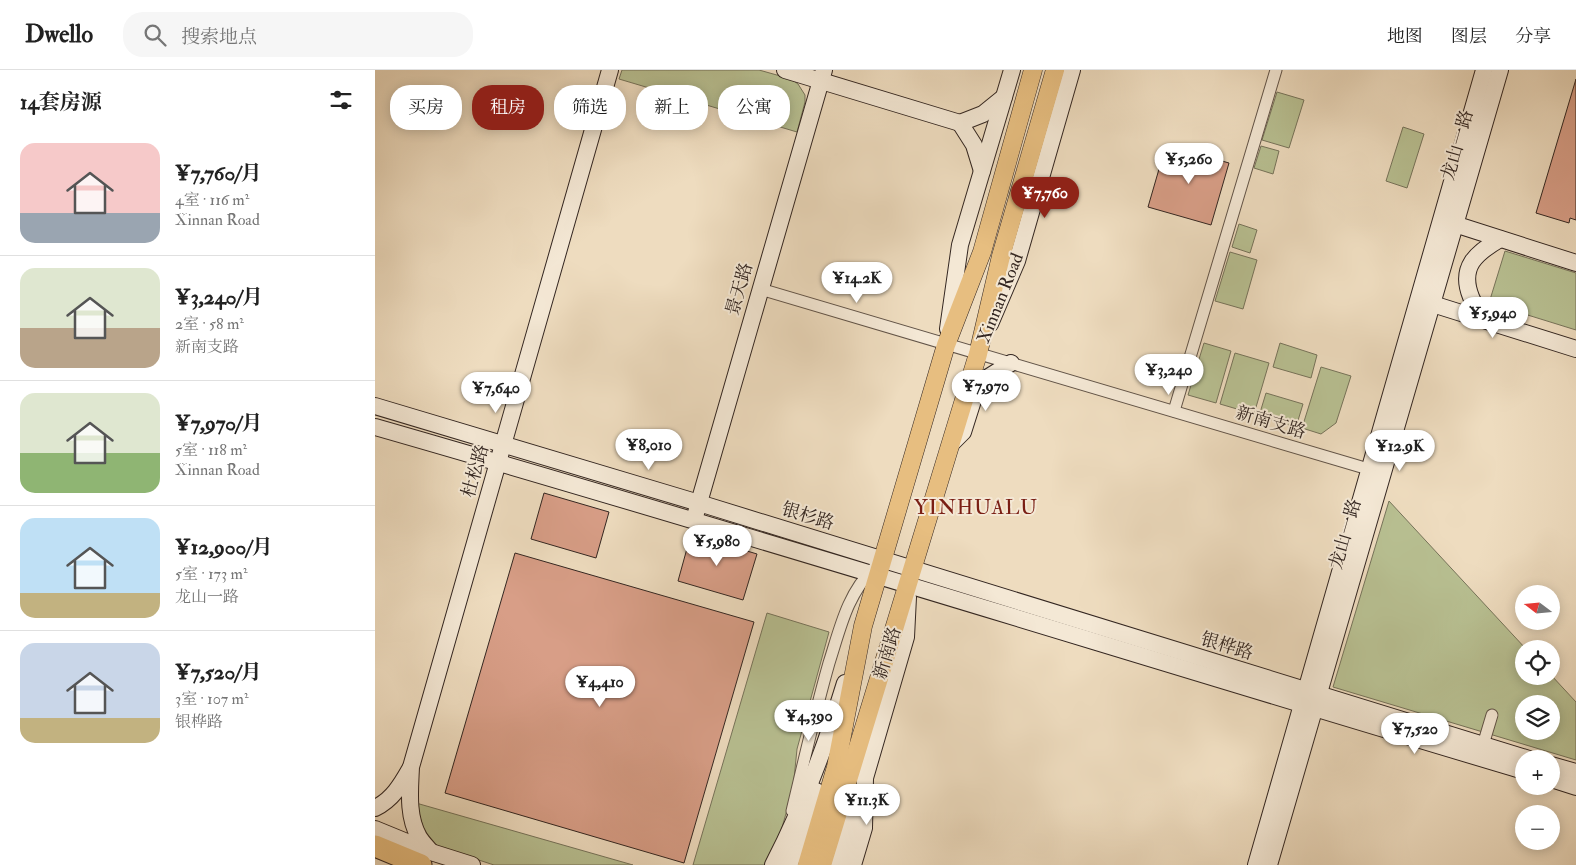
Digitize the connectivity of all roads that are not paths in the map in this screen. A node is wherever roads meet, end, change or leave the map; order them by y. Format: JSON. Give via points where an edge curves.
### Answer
{"nodes":[{"id":1,"x":610,"y":70,"type":"edge"},
{"id":2,"x":785,"y":70,"type":"edge"},
{"id":3,"x":1012,"y":70,"type":"edge"},
{"id":4,"x":1033,"y":70,"type":"edge"},
{"id":5,"x":1055,"y":70,"type":"edge"},
{"id":6,"x":1072,"y":70,"type":"edge"},
{"id":7,"x":1276,"y":70,"type":"edge"},
{"id":8,"x":1484,"y":70,"type":"edge"},
{"id":9,"x":1500,"y":70,"type":"edge"},
{"id":10,"x":823,"y":76,"type":"edge"},
{"id":11,"x":1004,"y":97,"type":"junction"},
{"id":12,"x":960,"y":123,"type":"junction"},
{"id":13,"x":982,"y":171,"type":"junction"},
{"id":14,"x":1448,"y":222,"type":"junction"},
{"id":15,"x":1500,"y":239,"type":"junction"},
{"id":16,"x":1576,"y":263,"type":"edge"},
{"id":17,"x":760,"y":289,"type":"junction"},
{"id":18,"x":1425,"y":302,"type":"junction"},
{"id":19,"x":1485,"y":320,"type":"junction"},
{"id":20,"x":946,"y":344,"type":"junction"},
{"id":21,"x":1576,"y":349,"type":"edge"},
{"id":22,"x":978,"y":354,"type":"junction"},
{"id":23,"x":1011,"y":363,"type":"junction"},
{"id":24,"x":375,"y":406,"type":"edge"},
{"id":25,"x":1173,"y":411,"type":"junction"},
{"id":26,"x":375,"y":427,"type":"edge"},
{"id":27,"x":504,"y":444,"type":"junction"},
{"id":28,"x":951,"y":444,"type":"junction"},
{"id":29,"x":498,"y":462,"type":"junction"},
{"id":30,"x":1377,"y":472,"type":"junction"},
{"id":31,"x":699,"y":503,"type":"junction"},
{"id":32,"x":694,"y":520,"type":"junction"},
{"id":33,"x":876,"y":570,"type":"junction"},
{"id":34,"x":911,"y":577,"type":"junction"},
{"id":35,"x":863,"y":626,"type":"junction"},
{"id":36,"x":1309,"y":700,"type":"junction"},
{"id":37,"x":1492,"y":715,"type":"dead end"},
{"id":38,"x":833,"y":723,"type":"junction"},
{"id":39,"x":1483,"y":746,"type":"junction"},
{"id":40,"x":1515,"y":755,"type":"edge"},
{"id":41,"x":411,"y":767,"type":"junction"},
{"id":42,"x":1515,"y":768,"type":"edge"},
{"id":43,"x":1560,"y":768,"type":"edge"},
{"id":44,"x":1576,"y":772,"type":"edge"},
{"id":45,"x":865,"y":778,"type":"junction"},
{"id":46,"x":1560,"y":782,"type":"edge"},
{"id":47,"x":1576,"y":787,"type":"edge"},
{"id":48,"x":375,"y":808,"type":"edge"},
{"id":49,"x":375,"y":829,"type":"edge"},
{"id":50,"x":785,"y":841,"type":"junction"},
{"id":51,"x":375,"y":846,"type":"edge"},
{"id":52,"x":426,"y":859,"type":"edge"},
{"id":53,"x":472,"y":865,"type":"edge"},
{"id":54,"x":773,"y":865,"type":"edge"},
{"id":55,"x":789,"y":865,"type":"edge"},
{"id":56,"x":807,"y":865,"type":"edge"},
{"id":57,"x":822,"y":865,"type":"edge"},
{"id":58,"x":839,"y":865,"type":"edge"},
{"id":59,"x":853,"y":865,"type":"edge"},
{"id":60,"x":1256,"y":865,"type":"edge"},
{"id":61,"x":1269,"y":865,"type":"edge"}],
"edges":[{"from":1,"to":27,"type":"main road","name":"杜松路"},
{"from":2,"to":10,"type":"main road"},
{"from":3,"to":11,"type":"main road","name":"Xinnan Road"},
{"from":4,"to":20,"type":"main road","name":"Xinnan Road","via":[[982,252]]},
{"from":5,"to":22,"type":"main road","name":"Xinnan Road","via":[[1001,256]]},
{"from":6,"to":22,"type":"main road","name":"Xinnan Road","via":[[1017,260]]},
{"from":7,"to":25,"type":"street"},
{"from":8,"to":14,"type":"main road","name":"龙山一路"},
{"from":9,"to":14,"type":"main road","name":"龙山一路"},
{"from":10,"to":12,"type":"main road"},
{"from":10,"to":17,"type":"main road","name":"景天路"},
{"from":11,"to":12,"type":"main road","via":[[983,114]]},
{"from":11,"to":13,"type":"main road","name":"Xinnan Road"},
{"from":12,"to":13,"type":"main road","via":[[974,145]]},
{"from":13,"to":20,"type":"main road","name":"Xinnan Road","via":[[960,245]]},
{"from":14,"to":15,"type":"main road"},
{"from":14,"to":18,"type":"main road","name":"龙山一路"},
{"from":15,"to":16,"type":"main road"},
{"from":15,"to":19,"type":"main road","via":[[1483,249],[1471,262],[1466,280],[1471,298]]},
{"from":17,"to":20,"type":"street","name":"新南支路"},
{"from":17,"to":31,"type":"main road","name":"景天路"},
{"from":18,"to":19,"type":"main road"},
{"from":18,"to":30,"type":"main road","name":"龙山一路"},
{"from":19,"to":21,"type":"main road"},
{"from":20,"to":22,"type":"street","name":"新南支路"},
{"from":20,"to":33,"type":"main road","name":"Xinnan Road"},
{"from":22,"to":23,"type":"street","name":"新南支路"},
{"from":22,"to":28,"type":"main road","name":"Xinnan Road"},
{"from":23,"to":25,"type":"street","name":"新南支路"},
{"from":23,"to":28,"type":"main road","via":[[987,378],[976,391],[963,432]]},
{"from":24,"to":27,"type":"main road","name":"银杉路"},
{"from":25,"to":30,"type":"street","name":"新南支路"},
{"from":26,"to":29,"type":"main road","name":"银杉路"},
{"from":27,"to":29,"type":"main road","name":"杜松路"},
{"from":27,"to":31,"type":"main road","name":"银杉路"},
{"from":28,"to":34,"type":"main road","name":"Xinnan Road"},
{"from":29,"to":32,"type":"main road","name":"银杉路"},
{"from":29,"to":41,"type":"main road","name":"杜松路"},
{"from":30,"to":36,"type":"main road","name":"龙山一路"},
{"from":31,"to":32,"type":"main road","name":"景天路"},
{"from":31,"to":33,"type":"main road","name":"银杉路"},
{"from":32,"to":33,"type":"main road","name":"银杉路"},
{"from":33,"to":34,"type":"main road","name":"银杉路"},
{"from":33,"to":35,"type":"main road","name":"Xinnan Road"},
{"from":33,"to":50,"type":"street","via":[[855,591],[845,610],[815,712]]},
{"from":34,"to":36,"type":"main road","name":"银桦路"},
{"from":34,"to":45,"type":"main road","via":[[906,637]]},
{"from":34,"to":57,"type":"main road","name":"新南路"},
{"from":35,"to":38,"type":"main road"},
{"from":35,"to":56,"type":"main road","name":"新南路","via":[[836,767]]},
{"from":36,"to":39,"type":"main road","name":"银桦路"},
{"from":36,"to":42,"type":"main road","name":"银桦路"},
{"from":36,"to":60,"type":"main road","name":"龙山一路"},
{"from":36,"to":61,"type":"main road","name":"龙山一路"},
{"from":37,"to":39,"type":"street"},
{"from":38,"to":50,"type":"main road"},
{"from":38,"to":55,"type":"main road","via":[[809,815]]},
{"from":39,"to":40,"type":"main road","name":"银桦路"},
{"from":41,"to":48,"type":"main road","via":[[391,797]]},
{"from":41,"to":52,"type":"main road","via":[[411,806]]},
{"from":43,"to":44,"type":"main road"},
{"from":45,"to":58,"type":"main road"},
{"from":45,"to":59,"type":"main road","via":[[864,828]]},
{"from":46,"to":47,"type":"main road"},
{"from":49,"to":52,"type":"main road"},
{"from":50,"to":54,"type":"main road"},
{"from":51,"to":52,"type":"highway"},
{"from":52,"to":53,"type":"main road"}]}
